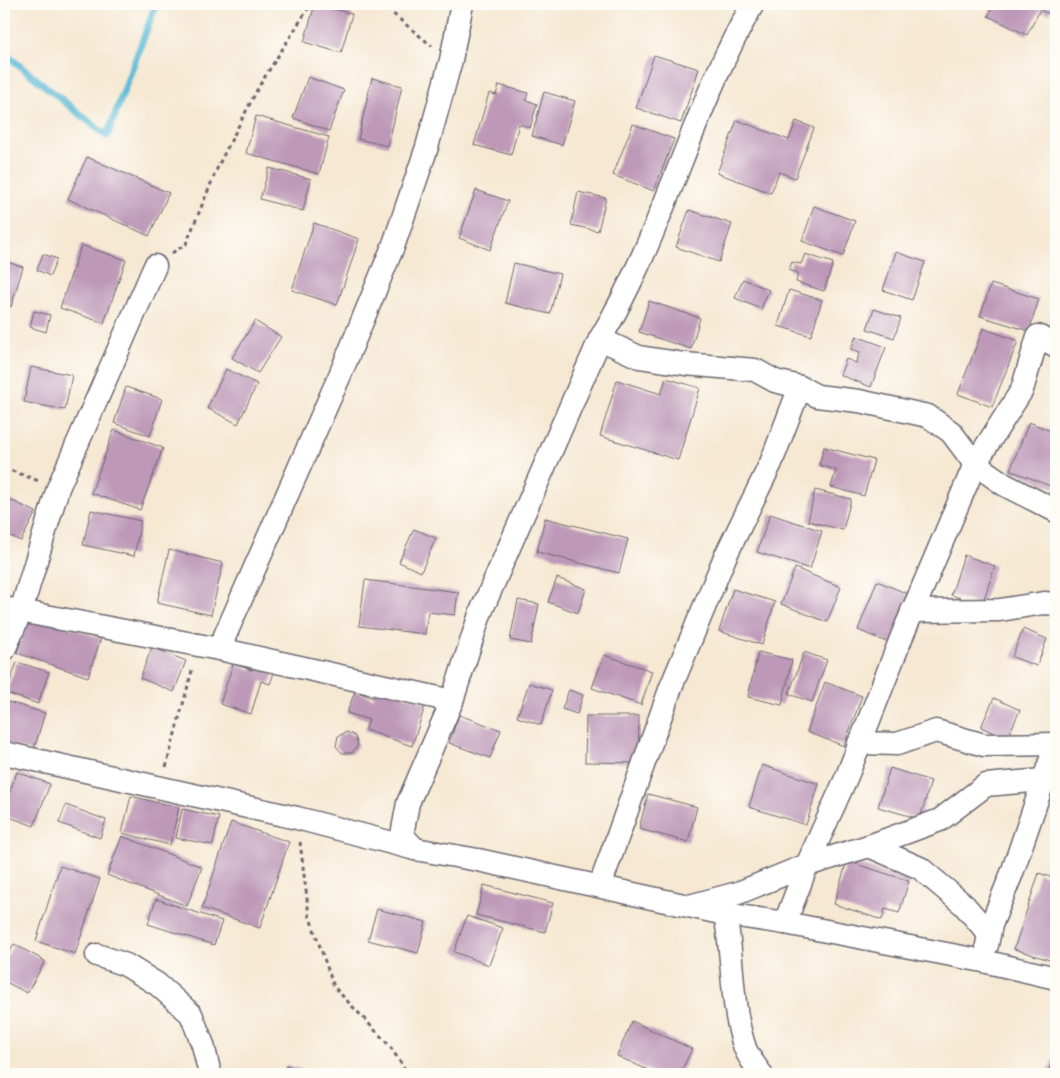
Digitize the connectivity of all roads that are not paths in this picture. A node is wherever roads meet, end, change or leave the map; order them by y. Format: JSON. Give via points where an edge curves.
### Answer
{"nodes":[{"id":1,"x":462,"y":4,"type":"edge"},
{"id":2,"x":753,"y":4,"type":"edge"},
{"id":3,"x":155,"y":266,"type":"road end"},
{"id":4,"x":600,"y":338,"type":"junction"},
{"id":5,"x":1056,"y":346,"type":"edge"},
{"id":6,"x":800,"y":387,"type":"junction"},
{"id":7,"x":975,"y":464,"type":"junction"},
{"id":8,"x":1056,"y":511,"type":"edge"},
{"id":9,"x":1056,"y":604,"type":"edge"},
{"id":10,"x":12,"y":610,"type":"edge"},
{"id":11,"x":912,"y":611,"type":"junction"},
{"id":12,"x":209,"y":647,"type":"junction"},
{"id":13,"x":4,"y":650,"type":"edge"},
{"id":14,"x":452,"y":701,"type":"junction"},
{"id":15,"x":859,"y":743,"type":"junction"},
{"id":16,"x":1056,"y":744,"type":"edge"},
{"id":17,"x":4,"y":753,"type":"edge"},
{"id":18,"x":1043,"y":780,"type":"junction"},
{"id":19,"x":870,"y":846,"type":"junction"},
{"id":20,"x":415,"y":849,"type":"junction"},
{"id":21,"x":807,"y":865,"type":"junction"},
{"id":22,"x":600,"y":886,"type":"junction"},
{"id":23,"x":690,"y":906,"type":"junction"},
{"id":24,"x":725,"y":914,"type":"junction"},
{"id":25,"x":785,"y":923,"type":"junction"},
{"id":26,"x":989,"y":934,"type":"junction"},
{"id":27,"x":97,"y":955,"type":"dead end"},
{"id":28,"x":983,"y":961,"type":"junction"},
{"id":29,"x":1056,"y":978,"type":"edge"},
{"id":30,"x":210,"y":1074,"type":"edge"},
{"id":31,"x":761,"y":1074,"type":"edge"}],
"edges":[{"from":1,"to":12,"type":"street","via":[[415,188],[394,244],[340,375]]},
{"from":2,"to":4,"type":"street","via":[[729,44],[671,191],[623,300]]},
{"from":3,"to":10,"type":"street","via":[[58,488]]},
{"from":4,"to":6,"type":"street","via":[[639,357],[755,370],[775,381]]},
{"from":4,"to":14,"type":"street","via":[[491,587]]},
{"from":5,"to":7,"type":"street","via":[[1038,336],[1022,390]]},
{"from":6,"to":7,"type":"street","via":[[817,396],[860,401],[928,416],[951,432]]},
{"from":6,"to":22,"type":"street","via":[[671,687]]},
{"from":7,"to":8,"type":"street","via":[[1005,485]]},
{"from":7,"to":11,"type":"street"},
{"from":9,"to":11,"type":"street","via":[[1000,610]]},
{"from":10,"to":12,"type":"street"},
{"from":10,"to":13,"type":"street"},
{"from":11,"to":15,"type":"street"},
{"from":12,"to":14,"type":"street"},
{"from":14,"to":20,"type":"street","via":[[408,803],[402,835]]},
{"from":15,"to":16,"type":"street","via":[[897,744],[936,731],[984,745]]},
{"from":15,"to":21,"type":"street"},
{"from":16,"to":18,"type":"street"},
{"from":17,"to":20,"type":"street","via":[[296,818]]},
{"from":18,"to":19,"type":"street","via":[[986,785],[940,820]]},
{"from":18,"to":26,"type":"street"},
{"from":19,"to":21,"type":"street"},
{"from":19,"to":26,"type":"street","via":[[920,868],[964,905]]},
{"from":20,"to":22,"type":"street"},
{"from":21,"to":23,"type":"street","via":[[738,893]]},
{"from":21,"to":25,"type":"street"},
{"from":22,"to":23,"type":"street"},
{"from":23,"to":24,"type":"street"},
{"from":24,"to":25,"type":"street"},
{"from":24,"to":31,"type":"street","via":[[739,1025],[745,1050]]},
{"from":25,"to":28,"type":"street"},
{"from":26,"to":28,"type":"street"},
{"from":27,"to":30,"type":"street","via":[[126,965],[157,984],[191,1014]]},
{"from":28,"to":29,"type":"street"}]}
